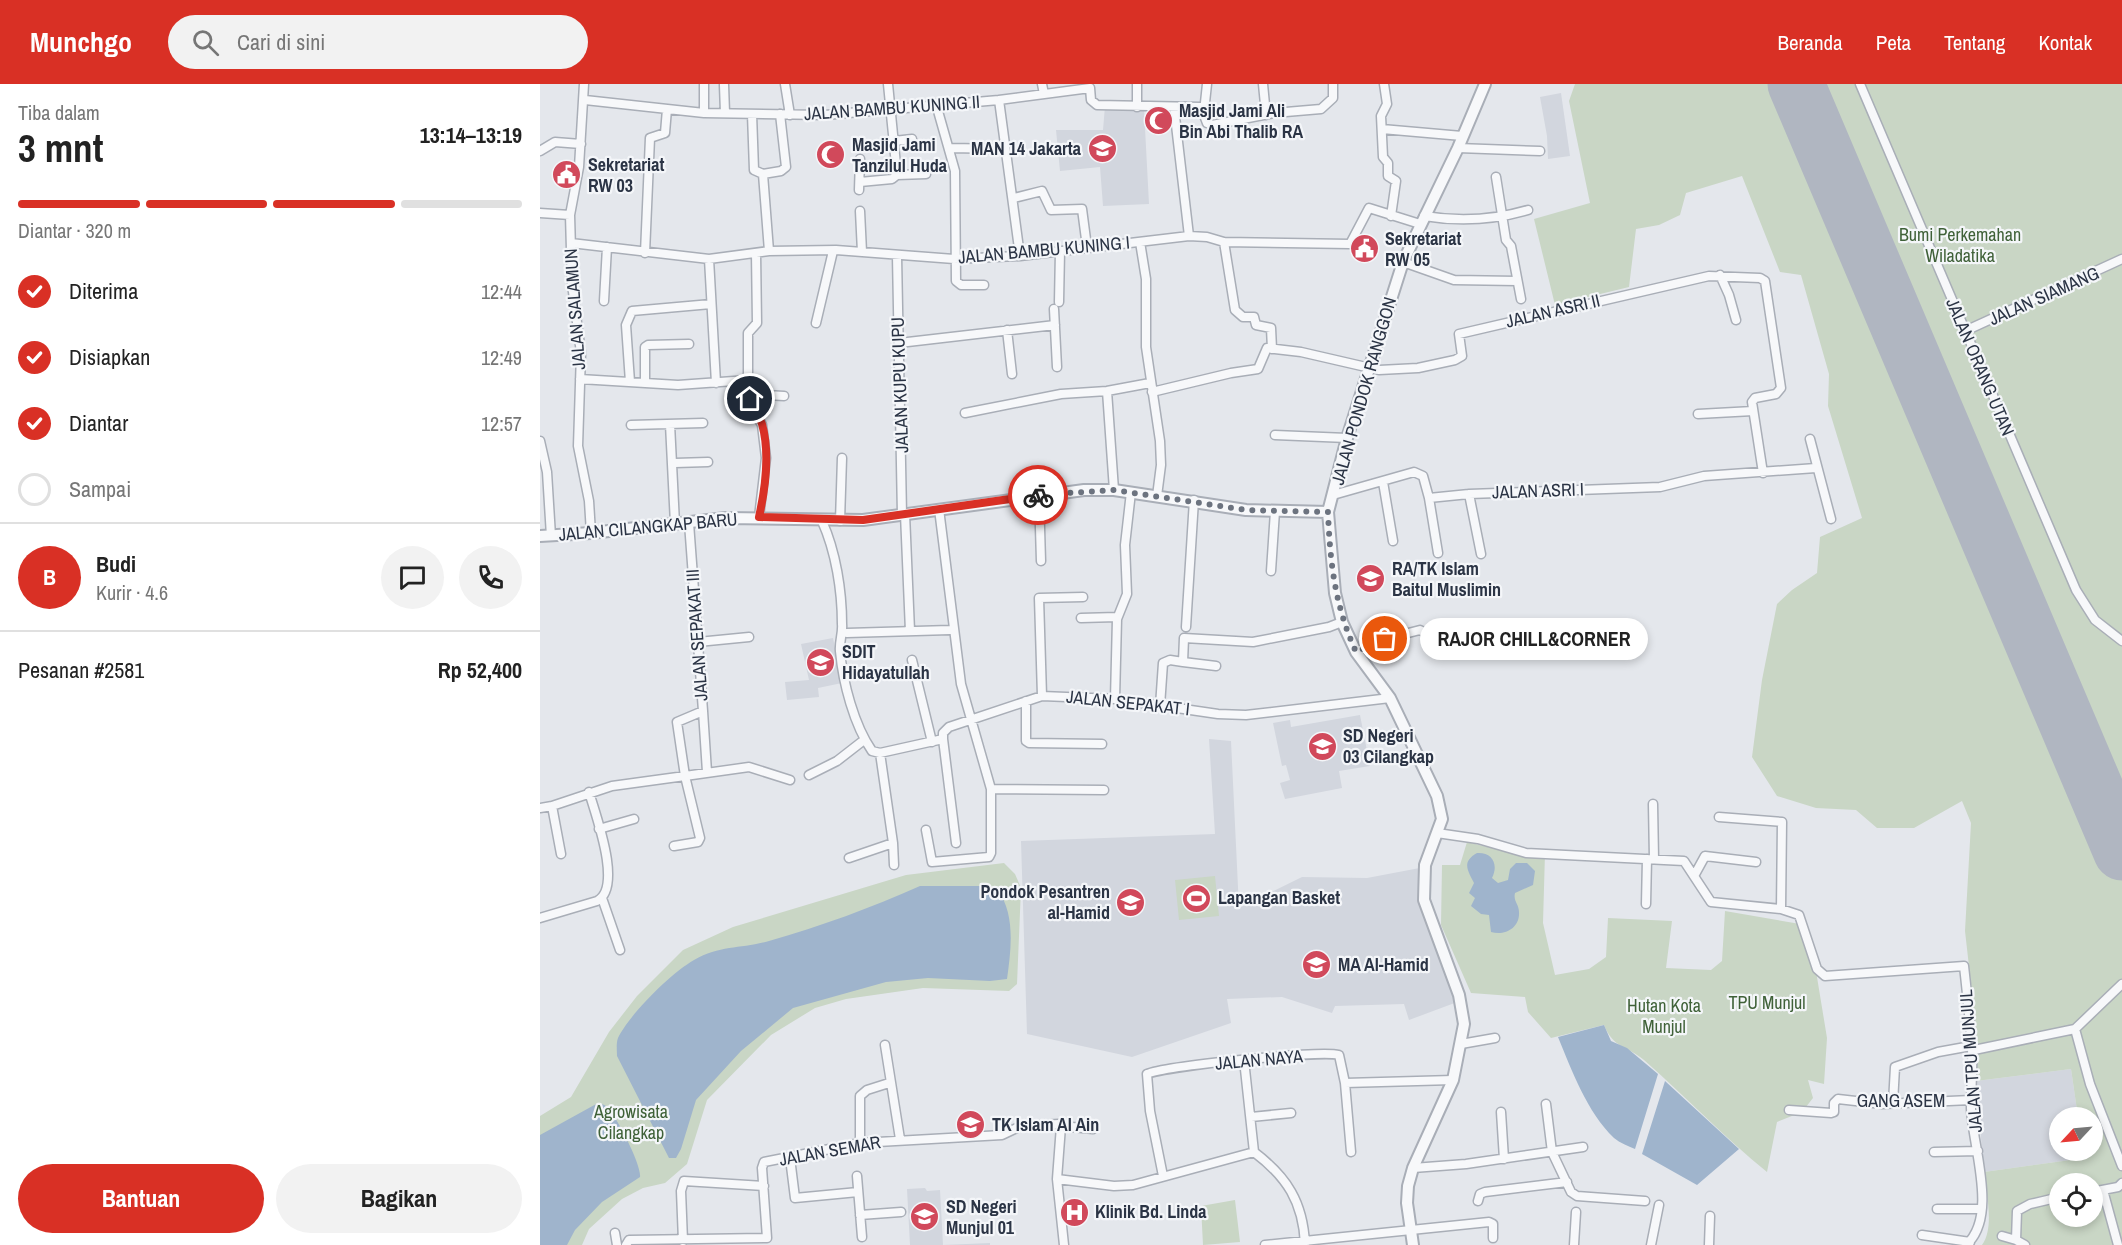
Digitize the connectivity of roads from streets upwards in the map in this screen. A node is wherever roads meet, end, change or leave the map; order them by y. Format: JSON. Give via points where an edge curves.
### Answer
{"nodes":[{"id":1,"x":584,"y":84,"type":"edge"},
{"id":2,"x":704,"y":84,"type":"edge"},
{"id":3,"x":785,"y":84,"type":"edge"},
{"id":4,"x":888,"y":84,"type":"edge"},
{"id":5,"x":1042,"y":84,"type":"edge"},
{"id":6,"x":1137,"y":84,"type":"edge"},
{"id":7,"x":1207,"y":84,"type":"edge"},
{"id":8,"x":1263,"y":84,"type":"edge"},
{"id":9,"x":1333,"y":84,"type":"edge"},
{"id":10,"x":1384,"y":84,"type":"edge"},
{"id":11,"x":1485,"y":84,"type":"edge"},
{"id":12,"x":1860,"y":84,"type":"edge"},
{"id":13,"x":724,"y":85,"type":"edge"},
{"id":14,"x":1090,"y":86,"type":"edge"},
{"id":15,"x":1044,"y":94,"type":"junction"},
{"id":16,"x":585,"y":100,"type":"junction"},
{"id":17,"x":999,"y":100,"type":"junction"},
{"id":18,"x":936,"y":104,"type":"junction"},
{"id":19,"x":1137,"y":107,"type":"junction"},
{"id":20,"x":1174,"y":108,"type":"junction"},
{"id":21,"x":667,"y":109,"type":"junction"},
{"id":22,"x":890,"y":109,"type":"junction"},
{"id":23,"x":1204,"y":112,"type":"junction"},
{"id":24,"x":704,"y":113,"type":"junction"},
{"id":25,"x":725,"y":113,"type":"junction"},
{"id":26,"x":752,"y":114,"type":"junction"},
{"id":27,"x":780,"y":114,"type":"junction"},
{"id":28,"x":790,"y":115,"type":"junction"},
{"id":29,"x":1266,"y":115,"type":"junction"},
{"id":30,"x":1382,"y":129,"type":"junction"},
{"id":31,"x":1462,"y":136,"type":"junction"},
{"id":32,"x":912,"y":139,"type":"dead end"},
{"id":33,"x":894,"y":141,"type":"junction"},
{"id":34,"x":581,"y":144,"type":"junction"},
{"id":35,"x":950,"y":148,"type":"junction"},
{"id":36,"x":1458,"y":148,"type":"junction"},
{"id":37,"x":1005,"y":149,"type":"junction"},
{"id":38,"x":540,"y":151,"type":"edge"},
{"id":39,"x":1540,"y":151,"type":"dead end"},
{"id":40,"x":860,"y":159,"type":"dead end"},
{"id":41,"x":763,"y":174,"type":"junction"},
{"id":42,"x":926,"y":174,"type":"dead end"},
{"id":43,"x":897,"y":175,"type":"junction"},
{"id":44,"x":1496,"y":177,"type":"dead end"},
{"id":45,"x":1014,"y":198,"type":"junction"},
{"id":46,"x":1528,"y":210,"type":"dead end"},
{"id":47,"x":860,"y":211,"type":"dead end"},
{"id":48,"x":540,"y":213,"type":"edge"},
{"id":49,"x":570,"y":215,"type":"junction"},
{"id":50,"x":1391,"y":216,"type":"junction"},
{"id":51,"x":1504,"y":217,"type":"junction"},
{"id":52,"x":1422,"y":220,"type":"junction"},
{"id":53,"x":1189,"y":236,"type":"junction"},
{"id":54,"x":1140,"y":242,"type":"junction"},
{"id":55,"x":1224,"y":242,"type":"junction"},
{"id":56,"x":571,"y":243,"type":"junction"},
{"id":57,"x":608,"y":247,"type":"junction"},
{"id":58,"x":1087,"y":247,"type":"junction"},
{"id":59,"x":769,"y":251,"type":"junction"},
{"id":60,"x":833,"y":251,"type":"junction"},
{"id":61,"x":1060,"y":251,"type":"junction"},
{"id":62,"x":862,"y":252,"type":"junction"},
{"id":63,"x":645,"y":253,"type":"junction"},
{"id":64,"x":756,"y":253,"type":"junction"},
{"id":65,"x":897,"y":256,"type":"junction"},
{"id":66,"x":1020,"y":256,"type":"junction"},
{"id":67,"x":709,"y":258,"type":"junction"},
{"id":68,"x":957,"y":258,"type":"junction"},
{"id":69,"x":2122,"y":259,"type":"edge"},
{"id":70,"x":1403,"y":262,"type":"junction"},
{"id":71,"x":1720,"y":275,"type":"junction"},
{"id":72,"x":1517,"y":281,"type":"junction"},
{"id":73,"x":984,"y":285,"type":"dead end"},
{"id":74,"x":1521,"y":299,"type":"dead end"},
{"id":75,"x":604,"y":301,"type":"dead end"},
{"id":76,"x":711,"y":304,"type":"junction"},
{"id":77,"x":1736,"y":320,"type":"dead end"},
{"id":78,"x":816,"y":322,"type":"dead end"},
{"id":79,"x":1055,"y":326,"type":"junction"},
{"id":80,"x":1007,"y":330,"type":"junction"},
{"id":81,"x":1965,"y":331,"type":"junction"},
{"id":82,"x":899,"y":343,"type":"junction"},
{"id":83,"x":688,"y":344,"type":"dead end"},
{"id":84,"x":1272,"y":349,"type":"junction"},
{"id":85,"x":1058,"y":367,"type":"dead end"},
{"id":86,"x":1369,"y":369,"type":"junction"},
{"id":87,"x":1012,"y":374,"type":"dead end"},
{"id":88,"x":580,"y":379,"type":"junction"},
{"id":89,"x":748,"y":380,"type":"junction"},
{"id":90,"x":630,"y":382,"type":"junction"},
{"id":91,"x":645,"y":383,"type":"junction"},
{"id":92,"x":716,"y":383,"type":"junction"},
{"id":93,"x":1151,"y":387,"type":"junction"},
{"id":94,"x":1107,"y":391,"type":"junction"},
{"id":95,"x":751,"y":394,"type":"junction"},
{"id":96,"x":784,"y":396,"type":"dead end"},
{"id":97,"x":1754,"y":411,"type":"junction"},
{"id":98,"x":965,"y":413,"type":"dead end"},
{"id":99,"x":1698,"y":414,"type":"dead end"},
{"id":100,"x":703,"y":423,"type":"dead end"},
{"id":101,"x":672,"y":424,"type":"junction"},
{"id":102,"x":631,"y":425,"type":"dead end"},
{"id":103,"x":1275,"y":435,"type":"dead end"},
{"id":104,"x":1347,"y":438,"type":"junction"},
{"id":105,"x":1810,"y":439,"type":"dead end"},
{"id":106,"x":540,"y":441,"type":"edge"},
{"id":107,"x":842,"y":458,"type":"dead end"},
{"id":108,"x":708,"y":462,"type":"dead end"},
{"id":109,"x":675,"y":463,"type":"junction"},
{"id":110,"x":1816,"y":468,"type":"junction"},
{"id":111,"x":1763,"y":473,"type":"junction"},
{"id":112,"x":1383,"y":482,"type":"junction"},
{"id":113,"x":1114,"y":490,"type":"junction"},
{"id":114,"x":1131,"y":492,"type":"junction"},
{"id":115,"x":1470,"y":494,"type":"junction"},
{"id":116,"x":1039,"y":495,"type":"junction"},
{"id":117,"x":1333,"y":495,"type":"junction"},
{"id":118,"x":1157,"y":496,"type":"junction"},
{"id":119,"x":1429,"y":498,"type":"junction"},
{"id":120,"x":1194,"y":500,"type":"junction"},
{"id":121,"x":939,"y":510,"type":"junction"},
{"id":122,"x":1275,"y":511,"type":"junction"},
{"id":123,"x":1328,"y":512,"type":"junction"},
{"id":124,"x":904,"y":515,"type":"junction"},
{"id":125,"x":759,"y":517,"type":"junction"},
{"id":126,"x":1831,"y":519,"type":"dead end"},
{"id":127,"x":822,"y":521,"type":"junction"},
{"id":128,"x":840,"y":521,"type":"junction"},
{"id":129,"x":680,"y":524,"type":"junction"},
{"id":130,"x":591,"y":533,"type":"junction"},
{"id":131,"x":546,"y":536,"type":"edge"},
{"id":132,"x":1393,"y":541,"type":"dead end"},
{"id":133,"x":1438,"y":553,"type":"dead end"},
{"id":134,"x":1481,"y":554,"type":"dead end"},
{"id":135,"x":1041,"y":561,"type":"dead end"},
{"id":136,"x":1271,"y":571,"type":"dead end"},
{"id":137,"x":1083,"y":597,"type":"dead end"},
{"id":138,"x":1117,"y":617,"type":"junction"},
{"id":139,"x":1081,"y":618,"type":"dead end"},
{"id":140,"x":1342,"y":622,"type":"junction"},
{"id":141,"x":1186,"y":627,"type":"dead end"},
{"id":142,"x":950,"y":630,"type":"dead end"},
{"id":143,"x":910,"y":631,"type":"junction"},
{"id":144,"x":848,"y":633,"type":"dead end"},
{"id":145,"x":749,"y":637,"type":"dead end"},
{"id":146,"x":2120,"y":639,"type":"edge"},
{"id":147,"x":698,"y":642,"type":"junction"},
{"id":148,"x":1482,"y":649,"type":"dead end"},
{"id":149,"x":1356,"y":652,"type":"junction"},
{"id":150,"x":912,"y":660,"type":"dead end"},
{"id":151,"x":1183,"y":662,"type":"junction"},
{"id":152,"x":1216,"y":666,"type":"dead end"},
{"id":153,"x":1042,"y":696,"type":"junction"},
{"id":154,"x":1390,"y":698,"type":"junction"},
{"id":155,"x":1115,"y":699,"type":"junction"},
{"id":156,"x":1026,"y":701,"type":"junction"},
{"id":157,"x":1160,"y":706,"type":"junction"},
{"id":158,"x":703,"y":711,"type":"junction"},
{"id":159,"x":971,"y":717,"type":"junction"},
{"id":160,"x":943,"y":739,"type":"junction"},
{"id":161,"x":864,"y":740,"type":"junction"},
{"id":162,"x":932,"y":742,"type":"junction"},
{"id":163,"x":1102,"y":744,"type":"dead end"},
{"id":164,"x":880,"y":753,"type":"junction"},
{"id":165,"x":707,"y":772,"type":"junction"},
{"id":166,"x":810,"y":775,"type":"dead end"},
{"id":167,"x":686,"y":776,"type":"junction"},
{"id":168,"x":790,"y":780,"type":"dead end"},
{"id":169,"x":991,"y":789,"type":"junction"},
{"id":170,"x":1104,"y":790,"type":"dead end"},
{"id":171,"x":589,"y":792,"type":"junction"},
{"id":172,"x":1653,"y":804,"type":"dead end"},
{"id":173,"x":552,"y":806,"type":"junction"},
{"id":174,"x":540,"y":808,"type":"edge"},
{"id":175,"x":1719,"y":816,"type":"dead end"},
{"id":176,"x":634,"y":819,"type":"dead end"},
{"id":177,"x":599,"y":829,"type":"junction"},
{"id":178,"x":926,"y":830,"type":"dead end"},
{"id":179,"x":1437,"y":833,"type":"junction"},
{"id":180,"x":893,"y":843,"type":"junction"},
{"id":181,"x":956,"y":843,"type":"dead end"},
{"id":182,"x":674,"y":846,"type":"dead end"},
{"id":183,"x":561,"y":854,"type":"dead end"},
{"id":184,"x":849,"y":858,"type":"dead end"},
{"id":185,"x":1651,"y":859,"type":"junction"},
{"id":186,"x":1756,"y":862,"type":"dead end"},
{"id":187,"x":894,"y":865,"type":"dead end"},
{"id":188,"x":1694,"y":876,"type":"junction"},
{"id":189,"x":602,"y":898,"type":"junction"},
{"id":190,"x":1646,"y":904,"type":"dead end"},
{"id":191,"x":1781,"y":909,"type":"junction"},
{"id":192,"x":540,"y":918,"type":"edge"},
{"id":193,"x":620,"y":950,"type":"dead end"},
{"id":194,"x":2122,"y":984,"type":"edge"},
{"id":195,"x":2075,"y":1029,"type":"junction"},
{"id":196,"x":1495,"y":1038,"type":"dead end"},
{"id":197,"x":885,"y":1044,"type":"dead end"},
{"id":198,"x":1461,"y":1044,"type":"junction"},
{"id":199,"x":1973,"y":1048,"type":"junction"},
{"id":200,"x":1244,"y":1060,"type":"junction"},
{"id":201,"x":1453,"y":1080,"type":"junction"},
{"id":202,"x":890,"y":1083,"type":"junction"},
{"id":203,"x":1345,"y":1083,"type":"junction"},
{"id":204,"x":1971,"y":1100,"type":"junction"},
{"id":205,"x":1893,"y":1103,"type":"junction"},
{"id":206,"x":1546,"y":1104,"type":"dead end"},
{"id":207,"x":1788,"y":1110,"type":"dead end"},
{"id":208,"x":1501,"y":1112,"type":"dead end"},
{"id":209,"x":1291,"y":1113,"type":"dead end"},
{"id":210,"x":1251,"y":1117,"type":"junction"},
{"id":211,"x":1061,"y":1125,"type":"junction"},
{"id":212,"x":1093,"y":1129,"type":"dead end"},
{"id":213,"x":900,"y":1139,"type":"junction"},
{"id":214,"x":860,"y":1143,"type":"junction"},
{"id":215,"x":1583,"y":1148,"type":"dead end"},
{"id":216,"x":1978,"y":1151,"type":"junction"},
{"id":217,"x":1254,"y":1152,"type":"junction"},
{"id":218,"x":1351,"y":1152,"type":"dead end"},
{"id":219,"x":1552,"y":1152,"type":"junction"},
{"id":220,"x":1934,"y":1152,"type":"dead end"},
{"id":221,"x":790,"y":1158,"type":"junction"},
{"id":222,"x":1504,"y":1159,"type":"junction"},
{"id":223,"x":2122,"y":1166,"type":"edge"},
{"id":224,"x":1413,"y":1168,"type":"junction"},
{"id":225,"x":857,"y":1176,"type":"dead end"},
{"id":226,"x":1163,"y":1176,"type":"junction"},
{"id":227,"x":1057,"y":1179,"type":"junction"},
{"id":228,"x":1567,"y":1182,"type":"junction"},
{"id":229,"x":2122,"y":1183,"type":"edge"},
{"id":230,"x":764,"y":1186,"type":"junction"},
{"id":231,"x":2103,"y":1190,"type":"joint"},
{"id":232,"x":858,"y":1192,"type":"junction"},
{"id":233,"x":2049,"y":1200,"type":"edge"},
{"id":234,"x":1478,"y":1201,"type":"dead end"},
{"id":235,"x":1645,"y":1202,"type":"dead end"},
{"id":236,"x":1659,"y":1205,"type":"dead end"},
{"id":237,"x":1937,"y":1209,"type":"dead end"},
{"id":238,"x":1981,"y":1209,"type":"junction"},
{"id":239,"x":901,"y":1212,"type":"dead end"},
{"id":240,"x":1576,"y":1212,"type":"dead end"},
{"id":241,"x":860,"y":1215,"type":"junction"},
{"id":242,"x":1710,"y":1216,"type":"dead end"},
{"id":243,"x":1410,"y":1228,"type":"junction"},
{"id":244,"x":615,"y":1233,"type":"dead end"},
{"id":245,"x":1922,"y":1235,"type":"dead end"},
{"id":246,"x":2002,"y":1236,"type":"dead end"},
{"id":247,"x":862,"y":1237,"type":"dead end"},
{"id":248,"x":1493,"y":1238,"type":"dead end"},
{"id":249,"x":683,"y":1241,"type":"junction"},
{"id":250,"x":769,"y":1241,"type":"edge"},
{"id":251,"x":2020,"y":1242,"type":"edge"},
{"id":252,"x":1305,"y":1243,"type":"edge"},
{"id":253,"x":1968,"y":1243,"type":"edge"},
{"id":254,"x":617,"y":1245,"type":"edge"},
{"id":255,"x":626,"y":1245,"type":"edge"},
{"id":256,"x":1064,"y":1245,"type":"edge"},
{"id":257,"x":1265,"y":1245,"type":"edge"},
{"id":258,"x":1413,"y":1245,"type":"edge"},
{"id":259,"x":1574,"y":1245,"type":"edge"},
{"id":260,"x":1651,"y":1245,"type":"edge"},
{"id":261,"x":1709,"y":1245,"type":"edge"},
{"id":262,"x":2118,"y":1245,"type":"edge"}],
"edges":[{"from":1,"to":16,"type":"street","name":"JALAN SALAMUN"},
{"from":2,"to":24,"type":"street"},
{"from":3,"to":28,"type":"street"},
{"from":4,"to":22,"type":"street"},
{"from":5,"to":15,"type":"street"},
{"from":6,"to":19,"type":"street"},
{"from":7,"to":23,"type":"street"},
{"from":8,"to":29,"type":"street"},
{"from":9,"to":29,"type":"street","name":"JALAN BAMBU KUNING II","via":[[1333,98],[1322,109]]},
{"from":10,"to":30,"type":"street","via":[[1387,107],[1381,116]]},
{"from":11,"to":31,"type":"street","name":"JALAN PONDOK RANGGON"},
{"from":12,"to":81,"type":"street","name":"JALAN ORANG UTAN"},
{"from":13,"to":25,"type":"street"},
{"from":14,"to":15,"type":"street","name":"JALAN BAMBU KUNING II"},
{"from":14,"to":19,"type":"street","name":"JALAN BAMBU KUNING II","via":[[1091,100],[1097,105]]},
{"from":15,"to":17,"type":"street","name":"JALAN BAMBU KUNING II"},
{"from":16,"to":21,"type":"street","name":"JALAN BAMBU KUNING II"},
{"from":16,"to":34,"type":"street","name":"JALAN SALAMUN"},
{"from":17,"to":18,"type":"street","name":"JALAN BAMBU KUNING II"},
{"from":17,"to":37,"type":"street"},
{"from":18,"to":22,"type":"street","name":"JALAN BAMBU KUNING II"},
{"from":18,"to":35,"type":"street"},
{"from":19,"to":20,"type":"street","name":"JALAN BAMBU KUNING II"},
{"from":20,"to":23,"type":"street","name":"JALAN BAMBU KUNING II","via":[[1194,106]]},
{"from":20,"to":53,"type":"street"},
{"from":21,"to":24,"type":"street","name":"JALAN BAMBU KUNING II"},
{"from":21,"to":63,"type":"street","via":[[665,133],[650,138]]},
{"from":22,"to":28,"type":"street","name":"JALAN BAMBU KUNING II"},
{"from":22,"to":33,"type":"street"},
{"from":23,"to":29,"type":"street","name":"JALAN BAMBU KUNING II","via":[[1209,125]]},
{"from":24,"to":25,"type":"street","name":"JALAN BAMBU KUNING II"},
{"from":25,"to":26,"type":"street","name":"JALAN BAMBU KUNING II"},
{"from":26,"to":27,"type":"street","name":"JALAN BAMBU KUNING II"},
{"from":26,"to":41,"type":"street","via":[[754,170]]},
{"from":27,"to":28,"type":"street","name":"JALAN BAMBU KUNING II"},
{"from":27,"to":41,"type":"street","via":[[786,167]]},
{"from":30,"to":31,"type":"street"},
{"from":30,"to":50,"type":"street","via":[[1388,177],[1396,181]]},
{"from":31,"to":36,"type":"street","name":"JALAN PONDOK RANGGON"},
{"from":32,"to":33,"type":"street"},
{"from":33,"to":43,"type":"street"},
{"from":34,"to":38,"type":"street","via":[[555,142]]},
{"from":34,"to":49,"type":"street","name":"JALAN SALAMUN"},
{"from":35,"to":37,"type":"street"},
{"from":35,"to":68,"type":"street","via":[[955,171]]},
{"from":36,"to":39,"type":"street"},
{"from":36,"to":52,"type":"street","name":"JALAN PONDOK RANGGON"},
{"from":37,"to":45,"type":"street"},
{"from":40,"to":43,"type":"street","via":[[860,186]]},
{"from":41,"to":59,"type":"street"},
{"from":42,"to":43,"type":"street"},
{"from":44,"to":51,"type":"street"},
{"from":45,"to":58,"type":"street","via":[[1042,191],[1051,210],[1082,209]]},
{"from":45,"to":66,"type":"street"},
{"from":46,"to":51,"type":"street","name":"JALAN BAMBU KUNING I"},
{"from":47,"to":62,"type":"street"},
{"from":48,"to":49,"type":"street"},
{"from":49,"to":56,"type":"street","name":"JALAN SALAMUN"},
{"from":50,"to":52,"type":"street","name":"JALAN BAMBU KUNING I"},
{"from":50,"to":55,"type":"street","name":"JALAN BAMBU KUNING I","via":[[1368,208],[1350,244]]},
{"from":51,"to":52,"type":"street","name":"JALAN BAMBU KUNING I"},
{"from":51,"to":72,"type":"street"},
{"from":52,"to":70,"type":"street","name":"JALAN PONDOK RANGGON"},
{"from":53,"to":54,"type":"street","name":"JALAN BAMBU KUNING I"},
{"from":53,"to":55,"type":"street","name":"JALAN BAMBU KUNING I"},
{"from":54,"to":58,"type":"street","name":"JALAN BAMBU KUNING I"},
{"from":54,"to":93,"type":"street","via":[[1146,279],[1146,347]]},
{"from":55,"to":84,"type":"street","via":[[1234,310],[1243,317],[1254,317],[1256,325],[1271,328]]},
{"from":56,"to":57,"type":"street","name":"JALAN BAMBU KUNING I"},
{"from":56,"to":88,"type":"street","name":"JALAN SALAMUN"},
{"from":57,"to":63,"type":"street","name":"JALAN BAMBU KUNING I"},
{"from":57,"to":75,"type":"street"},
{"from":58,"to":61,"type":"street","name":"JALAN BAMBU KUNING I"},
{"from":59,"to":60,"type":"street","name":"JALAN BAMBU KUNING I"},
{"from":59,"to":64,"type":"street","name":"JALAN BAMBU KUNING I"},
{"from":60,"to":62,"type":"street","name":"JALAN BAMBU KUNING I"},
{"from":60,"to":78,"type":"street"},
{"from":61,"to":66,"type":"street","name":"JALAN BAMBU KUNING I"},
{"from":61,"to":79,"type":"street"},
{"from":62,"to":65,"type":"street","name":"JALAN BAMBU KUNING I"},
{"from":63,"to":67,"type":"street","name":"JALAN BAMBU KUNING I"},
{"from":64,"to":67,"type":"street","name":"JALAN BAMBU KUNING I"},
{"from":64,"to":89,"type":"street","via":[[757,323],[748,333]]},
{"from":65,"to":68,"type":"street","name":"JALAN BAMBU KUNING I"},
{"from":65,"to":82,"type":"street","name":"JALAN KUPU KUPU"},
{"from":66,"to":68,"type":"street","name":"JALAN BAMBU KUNING I"},
{"from":67,"to":76,"type":"street"},
{"from":68,"to":73,"type":"street","via":[[957,282]]},
{"from":69,"to":81,"type":"street","name":"JALAN SIAMANG"},
{"from":70,"to":72,"type":"street","via":[[1454,280]]},
{"from":70,"to":86,"type":"street","name":"JALAN PONDOK RANGGON"},
{"from":71,"to":77,"type":"street"},
{"from":71,"to":86,"type":"street","name":"JALAN ASRI II","via":[[1459,334],[1463,352],[1455,360],[1418,368]]},
{"from":71,"to":97,"type":"street","name":"JALAN ASRI II","via":[[1764,280],[1781,388],[1776,394],[1754,399]]},
{"from":72,"to":74,"type":"street"},
{"from":76,"to":90,"type":"street","via":[[632,311],[626,325]]},
{"from":76,"to":92,"type":"street"},
{"from":79,"to":80,"type":"street"},
{"from":79,"to":85,"type":"street"},
{"from":80,"to":82,"type":"street"},
{"from":80,"to":87,"type":"street"},
{"from":81,"to":146,"type":"street","name":"JALAN ORANG UTAN","via":[[2076,590],[2095,620]]},
{"from":82,"to":124,"type":"street","name":"JALAN KUPU KUPU"},
{"from":83,"to":91,"type":"street","via":[[645,347]]},
{"from":84,"to":86,"type":"street"},
{"from":84,"to":93,"type":"street","via":[[1267,348],[1258,369]]},
{"from":86,"to":104,"type":"street","name":"JALAN PONDOK RANGGON"},
{"from":88,"to":90,"type":"street"},
{"from":88,"to":130,"type":"street","name":"JALAN SALAMUN","via":[[578,446]]},
{"from":89,"to":92,"type":"street"},
{"from":89,"to":95,"type":"street"},
{"from":90,"to":91,"type":"street"},
{"from":91,"to":92,"type":"street"},
{"from":93,"to":94,"type":"street"},
{"from":93,"to":118,"type":"street","via":[[1160,441]]},
{"from":94,"to":98,"type":"street","via":[[1061,394]]},
{"from":94,"to":113,"type":"street"},
{"from":95,"to":96,"type":"street"},
{"from":95,"to":125,"type":"street","via":[[753,411],[762,425],[766,458]]},
{"from":97,"to":99,"type":"street"},
{"from":97,"to":111,"type":"street"},
{"from":100,"to":101,"type":"street"},
{"from":101,"to":102,"type":"street"},
{"from":101,"to":109,"type":"street"},
{"from":101,"to":129,"type":"street"},
{"from":103,"to":104,"type":"street"},
{"from":104,"to":117,"type":"street","name":"JALAN PONDOK RANGGON"},
{"from":105,"to":110,"type":"street"},
{"from":106,"to":131,"type":"street","via":[[547,472]]},
{"from":107,"to":128,"type":"street"},
{"from":108,"to":109,"type":"street"},
{"from":109,"to":129,"type":"street"},
{"from":110,"to":111,"type":"street","name":"JALAN ASRI I"},
{"from":110,"to":126,"type":"street"},
{"from":111,"to":115,"type":"street","name":"JALAN ASRI I","via":[[1704,476],[1660,488]]},
{"from":112,"to":117,"type":"street"},
{"from":112,"to":119,"type":"street","via":[[1421,473]]},
{"from":112,"to":132,"type":"street"},
{"from":113,"to":114,"type":"street","name":"JALAN CILANGKAP BARU"},
{"from":113,"to":116,"type":"street","name":"JALAN CILANGKAP BARU"},
{"from":114,"to":118,"type":"street","name":"JALAN CILANGKAP BARU"},
{"from":114,"to":138,"type":"street","via":[[1125,545],[1126,594]]},
{"from":115,"to":119,"type":"street","name":"JALAN ASRI I"},
{"from":115,"to":134,"type":"street"},
{"from":116,"to":121,"type":"street","name":"JALAN CILANGKAP BARU"},
{"from":116,"to":135,"type":"street"},
{"from":117,"to":123,"type":"street","name":"JALAN PONDOK RANGGON"},
{"from":118,"to":120,"type":"street","name":"JALAN CILANGKAP BARU"},
{"from":119,"to":133,"type":"street"},
{"from":120,"to":122,"type":"street","name":"JALAN CILANGKAP BARU","via":[[1230,508]]},
{"from":120,"to":141,"type":"street"},
{"from":121,"to":124,"type":"street","name":"JALAN CILANGKAP BARU"},
{"from":121,"to":159,"type":"street","via":[[961,684]]},
{"from":122,"to":123,"type":"street","name":"JALAN CILANGKAP BARU"},
{"from":122,"to":136,"type":"street"},
{"from":123,"to":140,"type":"street","name":"JALAN PONDOK RANGGON","via":[[1335,593]]},
{"from":124,"to":128,"type":"street","name":"JALAN CILANGKAP BARU"},
{"from":124,"to":143,"type":"street","name":"JALAN KUPU KUPU"},
{"from":125,"to":127,"type":"street","name":"JALAN CILANGKAP BARU"},
{"from":125,"to":129,"type":"street","name":"JALAN CILANGKAP BARU"},
{"from":127,"to":128,"type":"street","name":"JALAN CILANGKAP BARU"},
{"from":127,"to":161,"type":"street","via":[[842,604],[840,653]]},
{"from":129,"to":130,"type":"street","name":"JALAN CILANGKAP BARU"},
{"from":129,"to":147,"type":"street","name":"JALAN SEPAKAT III"},
{"from":130,"to":131,"type":"street","name":"JALAN CILANGKAP BARU"},
{"from":137,"to":153,"type":"street","via":[[1039,598]]},
{"from":138,"to":139,"type":"street"},
{"from":138,"to":155,"type":"street"},
{"from":140,"to":149,"type":"street","name":"JALAN PONDOK RANGGON"},
{"from":140,"to":151,"type":"street","via":[[1253,642],[1184,638]]},
{"from":142,"to":143,"type":"street"},
{"from":143,"to":144,"type":"street"},
{"from":145,"to":147,"type":"street"},
{"from":147,"to":158,"type":"street","name":"JALAN SEPAKAT III"},
{"from":148,"to":149,"type":"street","via":[[1454,648],[1420,630]]},
{"from":149,"to":154,"type":"street","name":"JALAN PONDOK RANGGON"},
{"from":150,"to":162,"type":"street"},
{"from":151,"to":152,"type":"street"},
{"from":151,"to":157,"type":"street","via":[[1163,663]]},
{"from":153,"to":155,"type":"street","name":"JALAN SEPAKAT I"},
{"from":153,"to":156,"type":"street","name":"JALAN SEPAKAT I"},
{"from":154,"to":157,"type":"street","name":"JALAN SEPAKAT I","via":[[1246,715]]},
{"from":154,"to":179,"type":"street","name":"JALAN PONDOK RANGGON","via":[[1437,796],[1442,819]]},
{"from":155,"to":157,"type":"street","name":"JALAN SEPAKAT I"},
{"from":156,"to":159,"type":"street","name":"JALAN SEPAKAT I"},
{"from":156,"to":163,"type":"street","via":[[1029,743]]},
{"from":158,"to":165,"type":"street"},
{"from":158,"to":167,"type":"street","name":"JALAN SEPAKAT III","via":[[677,722]]},
{"from":159,"to":160,"type":"street","name":"JALAN SEPAKAT I","via":[[949,727]]},
{"from":159,"to":169,"type":"street"},
{"from":160,"to":162,"type":"street","name":"JALAN SEPAKAT I"},
{"from":160,"to":181,"type":"street"},
{"from":161,"to":164,"type":"street","via":[[872,751]]},
{"from":161,"to":166,"type":"street"},
{"from":162,"to":164,"type":"street","name":"JALAN SEPAKAT I"},
{"from":164,"to":180,"type":"street"},
{"from":165,"to":167,"type":"street"},
{"from":165,"to":168,"type":"street","via":[[749,766]]},
{"from":167,"to":171,"type":"street"},
{"from":167,"to":182,"type":"street","via":[[700,838],[698,842]]},
{"from":169,"to":170,"type":"street"},
{"from":169,"to":178,"type":"street","via":[[989,857],[932,862]]},
{"from":171,"to":173,"type":"street"},
{"from":171,"to":177,"type":"street"},
{"from":172,"to":185,"type":"street"},
{"from":173,"to":174,"type":"street"},
{"from":173,"to":183,"type":"street"},
{"from":175,"to":191,"type":"street","via":[[1782,822]]},
{"from":176,"to":177,"type":"street"},
{"from":177,"to":189,"type":"street","via":[[608,870],[608,888]]},
{"from":179,"to":185,"type":"street","via":[[1478,839],[1526,853]]},
{"from":179,"to":198,"type":"street","name":"JALAN PONDOK RANGGON","via":[[1425,866],[1424,900],[1463,1011]]},
{"from":180,"to":184,"type":"street"},
{"from":180,"to":187,"type":"street"},
{"from":185,"to":188,"type":"street","via":[[1684,861]]},
{"from":185,"to":190,"type":"street"},
{"from":186,"to":188,"type":"street","via":[[1705,856]]},
{"from":188,"to":191,"type":"street","via":[[1711,902]]},
{"from":189,"to":192,"type":"street"},
{"from":189,"to":193,"type":"street"},
{"from":191,"to":199,"type":"street","name":"JALAN TPU MUNJUL","via":[[1799,915],[1816,969],[1825,976],[1964,966]]},
{"from":194,"to":195,"type":"street"},
{"from":195,"to":199,"type":"street"},
{"from":195,"to":223,"type":"street","via":[[2090,1084]]},
{"from":196,"to":198,"type":"street"},
{"from":197,"to":202,"type":"street"},
{"from":198,"to":201,"type":"street","name":"JALAN PONDOK RANGGON"},
{"from":199,"to":204,"type":"street","name":"JALAN TPU MUNJUL"},
{"from":199,"to":205,"type":"street","via":[[1938,1052],[1895,1067]]},
{"from":200,"to":203,"type":"street","name":"JALAN NAYA","via":[[1336,1054]]},
{"from":200,"to":210,"type":"street"},
{"from":200,"to":226,"type":"street","name":"JALAN NAYA","via":[[1147,1074]]},
{"from":201,"to":203,"type":"street"},
{"from":201,"to":224,"type":"street","name":"JALAN PONDOK RANGGON"},
{"from":202,"to":213,"type":"street"},
{"from":202,"to":214,"type":"street","via":[[860,1096]]},
{"from":203,"to":218,"type":"street"},
{"from":204,"to":205,"type":"street","name":"GANG ASEM"},
{"from":204,"to":216,"type":"street","name":"JALAN TPU MUNJUL"},
{"from":205,"to":207,"type":"street","name":"GANG ASEM","via":[[1838,1099],[1833,1113]]},
{"from":206,"to":219,"type":"street"},
{"from":208,"to":222,"type":"street"},
{"from":209,"to":210,"type":"street"},
{"from":210,"to":217,"type":"street"},
{"from":211,"to":212,"type":"street","name":"JALAN SEMAR"},
{"from":211,"to":213,"type":"street","name":"JALAN SEMAR","via":[[1021,1126],[1002,1135]]},
{"from":211,"to":227,"type":"street"},
{"from":213,"to":214,"type":"street","name":"JALAN SEMAR"},
{"from":214,"to":221,"type":"street","name":"JALAN SEMAR"},
{"from":215,"to":219,"type":"street"},
{"from":216,"to":220,"type":"street"},
{"from":216,"to":238,"type":"street","name":"JALAN TPU MUNJUL"},
{"from":217,"to":226,"type":"street"},
{"from":217,"to":252,"type":"street","via":[[1285,1178],[1300,1214]]},
{"from":219,"to":222,"type":"street"},
{"from":219,"to":228,"type":"street"},
{"from":221,"to":230,"type":"street","name":"JALAN SEMAR","via":[[762,1164]]},
{"from":221,"to":232,"type":"street","via":[[795,1198]]},
{"from":222,"to":224,"type":"street"},
{"from":224,"to":243,"type":"street","name":"JALAN PONDOK RANGGON","via":[[1408,1194]]},
{"from":225,"to":232,"type":"street"},
{"from":226,"to":227,"type":"street","via":[[1122,1187]]},
{"from":227,"to":256,"type":"street"},
{"from":228,"to":234,"type":"street","via":[[1485,1192]]},
{"from":228,"to":235,"type":"street","via":[[1577,1196]]},
{"from":229,"to":231,"type":"street"},
{"from":230,"to":249,"type":"street","via":[[684,1181]]},
{"from":230,"to":250,"type":"street","name":"JALAN SEMAR"},
{"from":231,"to":262,"type":"street"},
{"from":232,"to":241,"type":"street"},
{"from":233,"to":251,"type":"street","via":[[2019,1209],[2016,1215]]},
{"from":236,"to":260,"type":"street"},
{"from":237,"to":238,"type":"street"},
{"from":238,"to":253,"type":"street","name":"JALAN TPU MUNJUL","via":[[1978,1228]]},
{"from":239,"to":241,"type":"street"},
{"from":240,"to":259,"type":"street"},
{"from":241,"to":247,"type":"street"},
{"from":242,"to":261,"type":"street"},
{"from":243,"to":248,"type":"street","via":[[1489,1222],[1493,1224]]},
{"from":243,"to":252,"type":"street"},
{"from":243,"to":258,"type":"street","name":"JALAN PONDOK RANGGON"},
{"from":244,"to":254,"type":"street"},
{"from":245,"to":253,"type":"street"},
{"from":246,"to":251,"type":"street"},
{"from":249,"to":250,"type":"street","name":"JALAN SEMAR"},
{"from":249,"to":255,"type":"street","name":"JALAN SEMAR","via":[[629,1240]]},
{"from":252,"to":257,"type":"street"}]}
